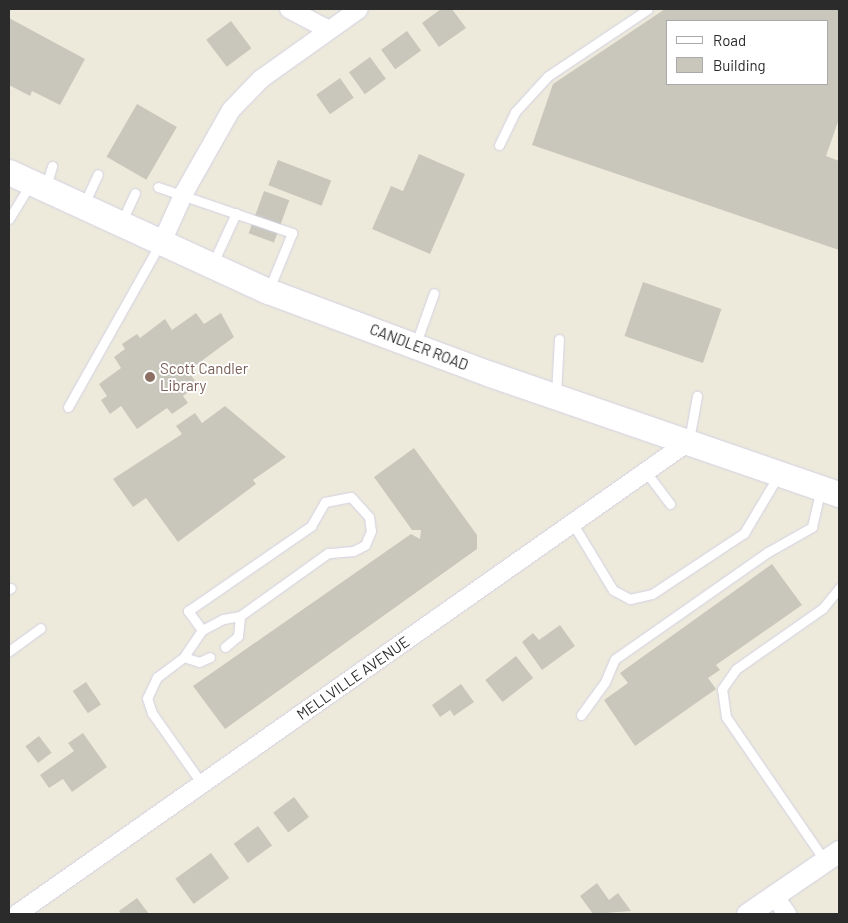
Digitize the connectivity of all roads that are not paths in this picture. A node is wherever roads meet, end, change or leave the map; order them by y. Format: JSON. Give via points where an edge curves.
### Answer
{"nodes":[{"id":1,"x":289,"y":9,"type":"edge"},
{"id":2,"x":359,"y":9,"type":"edge"},
{"id":3,"x":648,"y":9,"type":"edge"},
{"id":4,"x":328,"y":29,"type":"junction"},
{"id":5,"x":499,"y":144,"type":"dead end"},
{"id":6,"x":9,"y":172,"type":"edge"},
{"id":7,"x":98,"y":174,"type":"dead end"},
{"id":8,"x":43,"y":179,"type":"junction"},
{"id":9,"x":158,"y":187,"type":"dead end"},
{"id":10,"x":135,"y":193,"type":"dead end"},
{"id":11,"x":184,"y":193,"type":"junction"},
{"id":12,"x":83,"y":206,"type":"junction"},
{"id":13,"x":236,"y":213,"type":"junction"},
{"id":14,"x":9,"y":219,"type":"edge"},
{"id":15,"x":121,"y":223,"type":"junction"},
{"id":16,"x":162,"y":242,"type":"junction"},
{"id":17,"x":212,"y":265,"type":"junction"},
{"id":18,"x":268,"y":291,"type":"junction"},
{"id":19,"x":434,"y":293,"type":"dead end"},
{"id":20,"x":559,"y":339,"type":"dead end"},
{"id":21,"x":415,"y":346,"type":"junction"},
{"id":22,"x":556,"y":395,"type":"junction"},
{"id":23,"x":697,"y":396,"type":"dead end"},
{"id":24,"x":68,"y":407,"type":"dead end"},
{"id":25,"x":688,"y":442,"type":"junction"},
{"id":26,"x":646,"y":472,"type":"junction"},
{"id":27,"x":779,"y":474,"type":"junction"},
{"id":28,"x":830,"y":491,"type":"edge"},
{"id":29,"x":670,"y":504,"type":"dead end"},
{"id":30,"x":573,"y":524,"type":"junction"},
{"id":31,"x":839,"y":588,"type":"edge"},
{"id":32,"x":240,"y":616,"type":"junction"},
{"id":33,"x":40,"y":628,"type":"dead end"},
{"id":34,"x":202,"y":630,"type":"junction"},
{"id":35,"x":225,"y":647,"type":"dead end"},
{"id":36,"x":9,"y":651,"type":"edge"},
{"id":37,"x":184,"y":657,"type":"junction"},
{"id":38,"x":210,"y":657,"type":"dead end"},
{"id":39,"x":581,"y":715,"type":"dead end"},
{"id":40,"x":202,"y":784,"type":"junction"},
{"id":41,"x":832,"y":856,"type":"edge"},
{"id":42,"x":774,"y":896,"type":"junction"},
{"id":43,"x":17,"y":914,"type":"edge"},
{"id":44,"x":747,"y":914,"type":"edge"},
{"id":45,"x":787,"y":914,"type":"edge"}],
"edges":[{"from":1,"to":4,"type":"street"},
{"from":2,"to":4,"type":"street"},
{"from":3,"to":5,"type":"lane","via":[[548,76],[515,112]]},
{"from":4,"to":11,"type":"street","via":[[261,79],[231,110]]},
{"from":6,"to":8,"type":"main road","name":"CANDLER ROAD"},
{"from":7,"to":12,"type":"lane"},
{"from":8,"to":12,"type":"main road","name":"CANDLER ROAD"},
{"from":8,"to":14,"type":"lane"},
{"from":9,"to":11,"type":"lane"},
{"from":10,"to":15,"type":"lane"},
{"from":11,"to":13,"type":"lane"},
{"from":11,"to":16,"type":"street"},
{"from":12,"to":15,"type":"main road","name":"CANDLER ROAD"},
{"from":13,"to":17,"type":"lane"},
{"from":13,"to":18,"type":"lane","via":[[292,233]]},
{"from":15,"to":16,"type":"main road","name":"CANDLER ROAD"},
{"from":16,"to":17,"type":"main road","name":"CANDLER ROAD"},
{"from":16,"to":24,"type":"lane"},
{"from":17,"to":18,"type":"main road","name":"CANDLER ROAD"},
{"from":18,"to":21,"type":"main road","name":"CANDLER ROAD"},
{"from":19,"to":21,"type":"lane"},
{"from":20,"to":22,"type":"lane"},
{"from":21,"to":22,"type":"main road","name":"CANDLER ROAD"},
{"from":22,"to":25,"type":"main road","name":"CANDLER ROAD"},
{"from":23,"to":25,"type":"lane"},
{"from":25,"to":26,"type":"street","name":"MELLVILLE AVENUE"},
{"from":25,"to":27,"type":"main road","name":"CANDLER ROAD"},
{"from":26,"to":29,"type":"lane"},
{"from":26,"to":30,"type":"street","name":"MELLVILLE AVENUE"},
{"from":27,"to":28,"type":"main road","name":"CANDLER ROAD"},
{"from":27,"to":30,"type":"lane","via":[[744,533],[652,594],[630,599],[613,590]]},
{"from":28,"to":39,"type":"lane","via":[[812,527],[768,552],[615,660],[605,682]]},
{"from":30,"to":40,"type":"street","name":"MELLVILLE AVENUE"},
{"from":31,"to":41,"type":"lane","via":[[823,608],[736,669],[722,689],[726,717]]},
{"from":32,"to":34,"type":"lane","via":[[223,619]]},
{"from":32,"to":34,"type":"lane","via":[[328,553],[353,551],[366,545],[371,531],[369,517],[351,497],[325,502],[316,510],[311,526],[188,611]]},
{"from":32,"to":35,"type":"lane","via":[[238,636]]},
{"from":33,"to":36,"type":"lane"},
{"from":34,"to":37,"type":"lane"},
{"from":37,"to":38,"type":"lane","via":[[199,662]]},
{"from":37,"to":40,"type":"lane","via":[[157,676],[147,698],[152,713]]},
{"from":40,"to":43,"type":"street","name":"MELLVILLE AVENUE"},
{"from":41,"to":42,"type":"street"},
{"from":42,"to":44,"type":"street"},
{"from":42,"to":45,"type":"street"}]}
